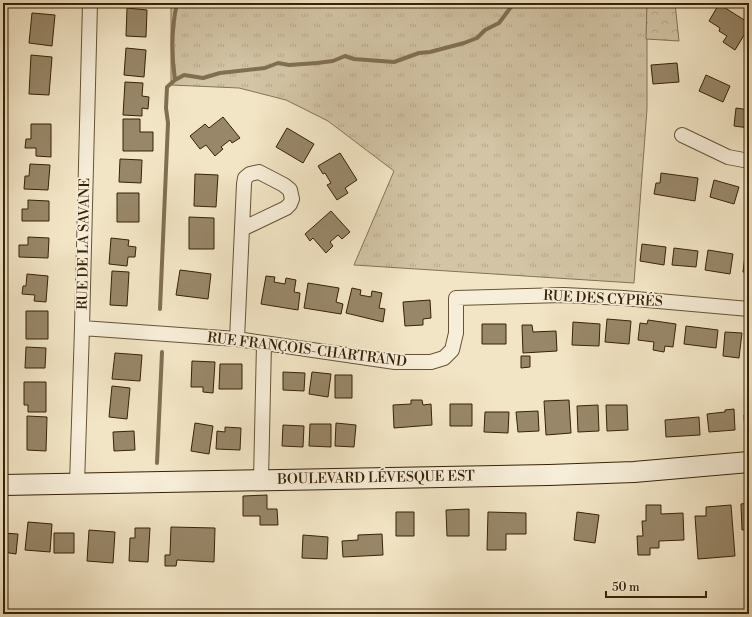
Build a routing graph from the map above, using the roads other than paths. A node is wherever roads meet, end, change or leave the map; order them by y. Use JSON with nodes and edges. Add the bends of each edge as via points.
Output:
{"nodes":[{"id":1,"x":90,"y":3,"type":"edge"},
{"id":2,"x":682,"y":135,"type":"dead end"},
{"id":3,"x":749,"y":161,"type":"edge"},
{"id":4,"x":242,"y":229,"type":"dead end"},
{"id":5,"x":456,"y":298,"type":"joint"},
{"id":6,"x":749,"y":309,"type":"edge"},
{"id":7,"x":82,"y":328,"type":"junction"},
{"id":8,"x":238,"y":338,"type":"junction"},
{"id":9,"x":264,"y":343,"type":"junction"},
{"id":10,"x":749,"y":462,"type":"edge"},
{"id":11,"x":261,"y":480,"type":"junction"},
{"id":12,"x":77,"y":484,"type":"junction"},
{"id":13,"x":3,"y":485,"type":"edge"}],
"edges":[{"from":1,"to":7,"type":"street","name":"RUE DE LA SAVANE"},
{"from":2,"to":3,"type":"street","via":[[728,157]]},
{"from":4,"to":8,"type":"street"},
{"from":5,"to":6,"type":"street","name":"RUE DES CYPRÉS","via":[[564,295]]},
{"from":5,"to":9,"type":"street","name":"RUE FRANÇOIS-CHARTRAND","via":[[456,333],[452,350],[444,358],[431,362],[395,362]]},
{"from":7,"to":8,"type":"street","name":"RUE FRANÇOIS-CHARTRAND"},
{"from":7,"to":12,"type":"street","name":"RUE DE LA SAVANE"},
{"from":8,"to":9,"type":"street","name":"RUE FRANÇOIS-CHARTRAND"},
{"from":9,"to":11,"type":"street"},
{"from":10,"to":11,"type":"street","name":"BOULEVARD LÉVESQUE EST","via":[[634,472]]},
{"from":11,"to":12,"type":"street","name":"BOULEVARD LÉVESQUE EST"},
{"from":12,"to":13,"type":"street","name":"BOULEVARD LÉVESQUE EST"}]}
